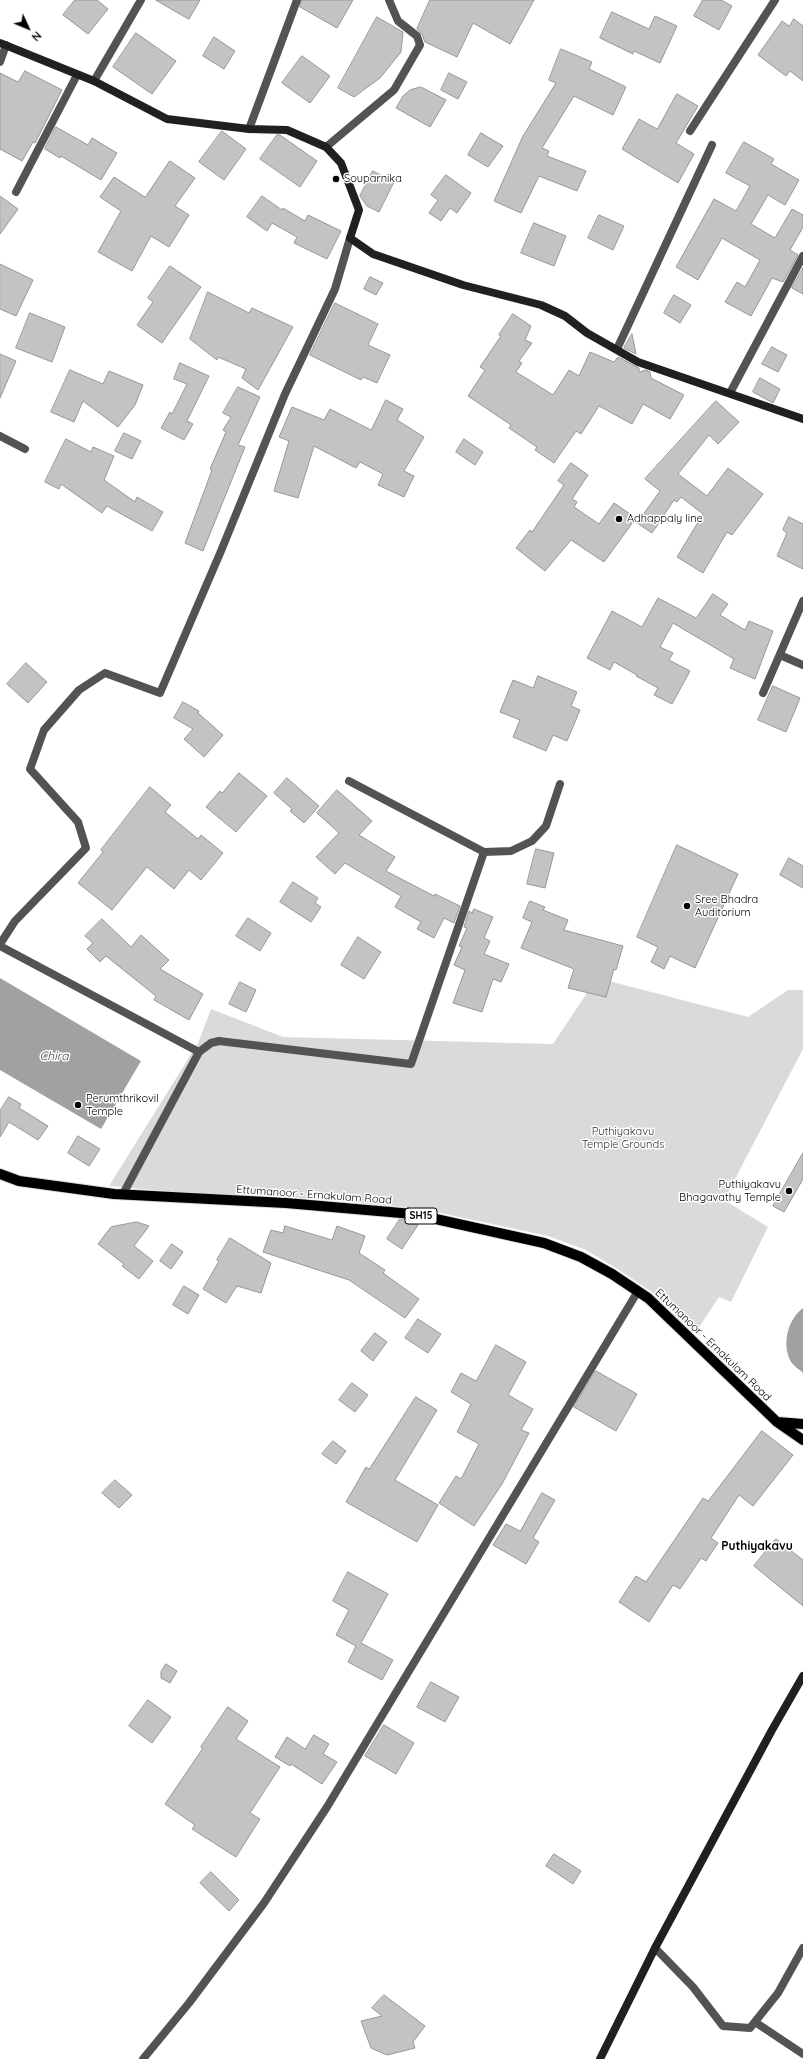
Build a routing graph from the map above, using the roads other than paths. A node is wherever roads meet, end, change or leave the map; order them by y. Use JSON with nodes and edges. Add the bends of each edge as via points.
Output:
{"nodes":[{"id":1,"x":141,"y":0,"type":"edge"},
{"id":2,"x":297,"y":0,"type":"edge"},
{"id":3,"x":390,"y":0,"type":"edge"},
{"id":4,"x":775,"y":0,"type":"edge"},
{"id":5,"x":3,"y":44,"type":"edge"},
{"id":6,"x":0,"y":62,"type":"edge"},
{"id":7,"x":78,"y":75,"type":"junction"},
{"id":8,"x":94,"y":81,"type":"junction"},
{"id":9,"x":249,"y":128,"type":"junction"},
{"id":10,"x":690,"y":131,"type":"dead end"},
{"id":11,"x":712,"y":146,"type":"dead end"},
{"id":12,"x":326,"y":147,"type":"junction"},
{"id":13,"x":16,"y":192,"type":"dead end"},
{"id":14,"x":350,"y":238,"type":"junction"},
{"id":15,"x":803,"y":256,"type":"edge"},
{"id":16,"x":616,"y":349,"type":"junction"},
{"id":17,"x":730,"y":393,"type":"junction"},
{"id":18,"x":803,"y":419,"type":"edge"},
{"id":19,"x":0,"y":436,"type":"edge"},
{"id":20,"x":25,"y":449,"type":"dead end"},
{"id":21,"x":803,"y":601,"type":"edge"},
{"id":22,"x":780,"y":655,"type":"junction"},
{"id":23,"x":803,"y":665,"type":"edge"},
{"id":24,"x":763,"y":693,"type":"dead end"},
{"id":25,"x":349,"y":781,"type":"dead end"},
{"id":26,"x":560,"y":784,"type":"dead end"},
{"id":27,"x":484,"y":852,"type":"junction"},
{"id":28,"x":0,"y":945,"type":"edge"},
{"id":29,"x":199,"y":1052,"type":"junction"},
{"id":30,"x":0,"y":1174,"type":"edge"},
{"id":31,"x":123,"y":1194,"type":"junction"},
{"id":32,"x":638,"y":1291,"type":"junction"},
{"id":33,"x":777,"y":1422,"type":"junction"},
{"id":34,"x":803,"y":1424,"type":"edge"},
{"id":35,"x":803,"y":1440,"type":"edge"},
{"id":36,"x":803,"y":1676,"type":"edge"},
{"id":37,"x":655,"y":1948,"type":"junction"},
{"id":38,"x":803,"y":1948,"type":"edge"},
{"id":39,"x":755,"y":2022,"type":"junction"},
{"id":40,"x":803,"y":2054,"type":"edge"},
{"id":41,"x":143,"y":2059,"type":"edge"},
{"id":42,"x":600,"y":2059,"type":"edge"}],
"edges":[{"from":1,"to":8,"type":"street"},
{"from":2,"to":9,"type":"street"},
{"from":3,"to":12,"type":"street","via":[[398,21],[417,36],[420,45],[394,90]]},
{"from":4,"to":10,"type":"street"},
{"from":5,"to":6,"type":"street"},
{"from":5,"to":7,"type":"main road"},
{"from":7,"to":8,"type":"main road"},
{"from":7,"to":13,"type":"street"},
{"from":8,"to":9,"type":"main road","via":[[167,119]]},
{"from":9,"to":12,"type":"main road","via":[[287,130]]},
{"from":11,"to":16,"type":"street"},
{"from":12,"to":14,"type":"main road","via":[[341,164],[359,210]]},
{"from":14,"to":16,"type":"main road","via":[[373,254],[463,285],[542,305],[565,316],[587,333]]},
{"from":14,"to":28,"type":"street","via":[[335,289],[285,394],[160,693],[105,673],[79,690],[44,730],[30,769],[78,822],[86,848],[15,921]]},
{"from":15,"to":17,"type":"street"},
{"from":16,"to":17,"type":"main road","via":[[638,362]]},
{"from":17,"to":18,"type":"main road"},
{"from":19,"to":20,"type":"street"},
{"from":21,"to":22,"type":"street"},
{"from":22,"to":23,"type":"street"},
{"from":22,"to":24,"type":"street"},
{"from":25,"to":27,"type":"street"},
{"from":26,"to":27,"type":"street","via":[[546,826],[532,841],[511,851]]},
{"from":27,"to":29,"type":"street","via":[[411,1064],[219,1041]]},
{"from":28,"to":29,"type":"street"},
{"from":29,"to":31,"type":"street"},
{"from":30,"to":31,"type":"main road","name":"Ettumanoor - Ernakulam Road","number":"SH15","via":[[19,1181]]},
{"from":31,"to":32,"type":"main road","name":"Ettumanoor - Ernakulam Road","number":"SH15","via":[[286,1203],[413,1214],[544,1243],[581,1257]]},
{"from":32,"to":33,"type":"main road","name":"Ettumanoor - Ernakulam Road","number":"SH15"},
{"from":32,"to":41,"type":"street","via":[[538,1453],[442,1618],[327,1807],[264,1903],[189,2003]]},
{"from":33,"to":34,"type":"main road"},
{"from":33,"to":35,"type":"main road","name":"Ettumanoor - Ernakulam Road","number":"SH15"},
{"from":36,"to":37,"type":"main road"},
{"from":37,"to":39,"type":"street","via":[[693,1987],[723,2026],[750,2028]]},
{"from":37,"to":42,"type":"main road"},
{"from":38,"to":39,"type":"street","via":[[778,1994]]},
{"from":39,"to":40,"type":"street"}]}
